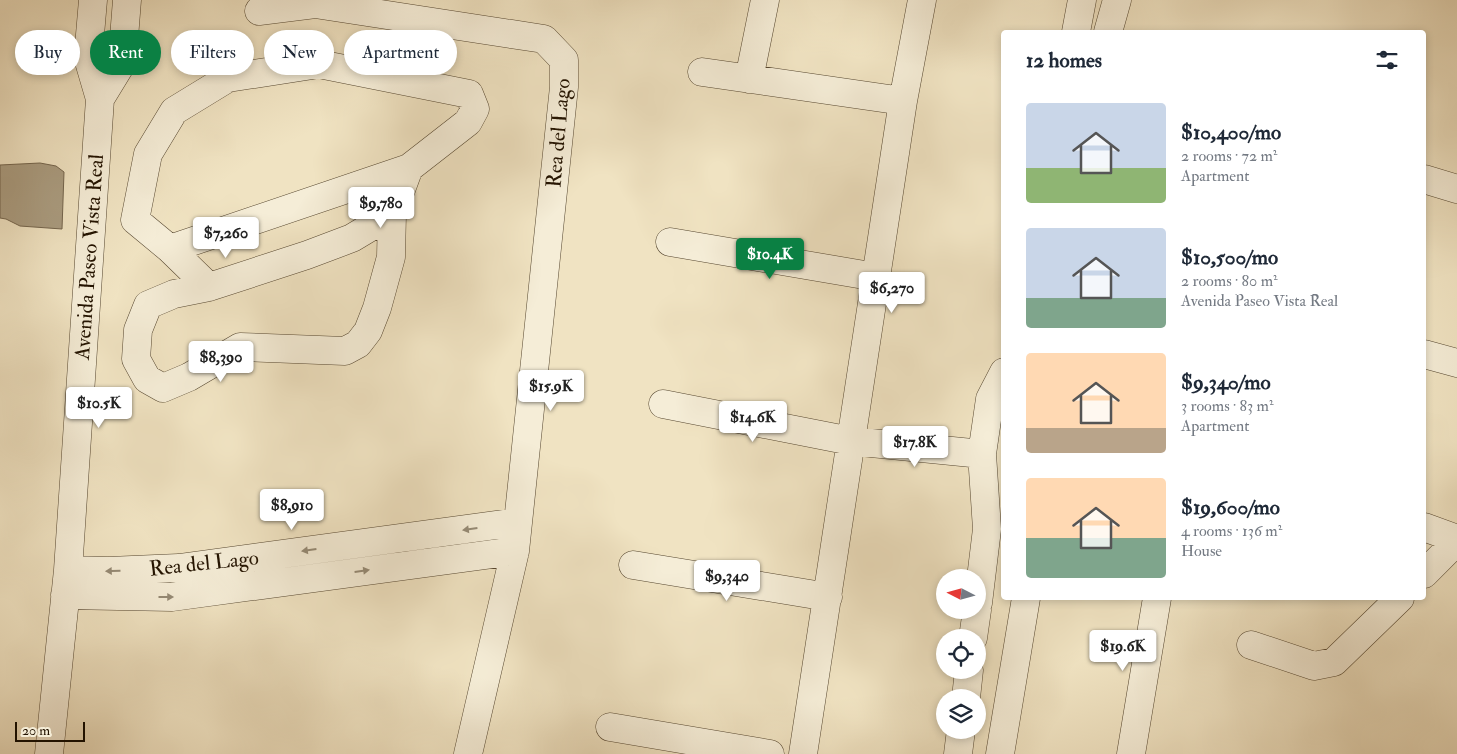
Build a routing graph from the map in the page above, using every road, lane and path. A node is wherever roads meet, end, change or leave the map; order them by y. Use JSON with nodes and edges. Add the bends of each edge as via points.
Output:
{"nodes":[{"id":1,"x":93,"y":0,"type":"edge"},
{"id":2,"x":127,"y":0,"type":"edge"},
{"id":3,"x":765,"y":0,"type":"edge"},
{"id":4,"x":922,"y":0,"type":"edge"},
{"id":5,"x":1082,"y":0,"type":"edge"},
{"id":6,"x":1117,"y":0,"type":"edge"},
{"id":7,"x":259,"y":11,"type":"dead end"},
{"id":8,"x":1076,"y":30,"type":"edge"},
{"id":9,"x":1109,"y":30,"type":"edge"},
{"id":10,"x":702,"y":72,"type":"dead end"},
{"id":11,"x":748,"y":78,"type":"junction"},
{"id":12,"x":100,"y":99,"type":"junction"},
{"id":13,"x":903,"y":101,"type":"junction"},
{"id":14,"x":409,"y":168,"type":"junction"},
{"id":15,"x":1426,"y":180,"type":"edge"},
{"id":16,"x":1457,"y":189,"type":"edge"},
{"id":17,"x":392,"y":214,"type":"junction"},
{"id":18,"x":135,"y":220,"type":"junction"},
{"id":19,"x":91,"y":229,"type":"junction"},
{"id":20,"x":352,"y":238,"type":"junction"},
{"id":21,"x":670,"y":242,"type":"dead end"},
{"id":22,"x":170,"y":249,"type":"junction"},
{"id":23,"x":390,"y":257,"type":"junction"},
{"id":24,"x":876,"y":277,"type":"junction"},
{"id":25,"x":209,"y":287,"type":"junction"},
{"id":26,"x":1426,"y":355,"type":"edge"},
{"id":27,"x":1457,"y":363,"type":"edge"},
{"id":28,"x":1001,"y":378,"type":"edge"},
{"id":29,"x":663,"y":404,"type":"dead end"},
{"id":30,"x":851,"y":441,"type":"junction"},
{"id":31,"x":982,"y":454,"type":"junction"},
{"id":32,"x":518,"y":522,"type":"junction"},
{"id":33,"x":1426,"y":528,"type":"edge"},
{"id":34,"x":1457,"y":540,"type":"edge"},
{"id":35,"x":515,"y":551,"type":"junction"},
{"id":36,"x":633,"y":565,"type":"dead end"},
{"id":37,"x":982,"y":569,"type":"edge"},
{"id":38,"x":1426,"y":572,"type":"edge"},
{"id":39,"x":66,"y":582,"type":"junction"},
{"id":40,"x":828,"y":597,"type":"junction"},
{"id":41,"x":1026,"y":600,"type":"edge"},
{"id":42,"x":1157,"y":600,"type":"edge"},
{"id":43,"x":1398,"y":600,"type":"edge"},
{"id":44,"x":1251,"y":646,"type":"dead end"},
{"id":45,"x":610,"y":727,"type":"dead end"},
{"id":46,"x":960,"y":739,"type":"edge"},
{"id":47,"x":49,"y":754,"type":"edge"},
{"id":48,"x":468,"y":754,"type":"edge"},
{"id":49,"x":770,"y":754,"type":"edge"},
{"id":50,"x":804,"y":754,"type":"edge"},
{"id":51,"x":958,"y":754,"type":"edge"},
{"id":52,"x":1000,"y":754,"type":"edge"},
{"id":53,"x":1131,"y":754,"type":"edge"}],
"edges":[{"from":1,"to":12,"type":"street","name":"Avenida Paseo Vista Real","via":[[88,58]]},
{"from":2,"to":12,"type":"street","via":[[122,64]]},
{"from":3,"to":11,"type":"street"},
{"from":4,"to":13,"type":"street"},
{"from":5,"to":8,"type":"street"},
{"from":6,"to":9,"type":"street"},
{"from":7,"to":32,"type":"street","name":"Rea del Lago","via":[[315,4],[544,39],[564,60],[564,88]]},
{"from":10,"to":11,"type":"street"},
{"from":11,"to":13,"type":"street"},
{"from":12,"to":19,"type":"street","name":"Avenida Paseo Vista Real"},
{"from":13,"to":24,"type":"street"},
{"from":14,"to":17,"type":"street"},
{"from":14,"to":18,"type":"street","via":[[468,122],[475,109],[469,94],[319,64],[228,78],[174,111],[148,154]]},
{"from":14,"to":22,"type":"street"},
{"from":15,"to":16,"type":"street"},
{"from":17,"to":20,"type":"street"},
{"from":17,"to":23,"type":"street"},
{"from":18,"to":19,"type":"street"},
{"from":18,"to":22,"type":"street"},
{"from":19,"to":39,"type":"street","name":"Avenida Paseo Vista Real"},
{"from":20,"to":23,"type":"street"},
{"from":20,"to":25,"type":"street"},
{"from":21,"to":24,"type":"street"},
{"from":22,"to":25,"type":"street"},
{"from":23,"to":25,"type":"street","via":[[377,308],[368,331],[358,344],[345,350],[240,347],[163,388],[147,379],[136,359],[138,330],[148,305],[174,294]]},
{"from":24,"to":30,"type":"street"},
{"from":26,"to":27,"type":"street"},
{"from":28,"to":31,"type":"street","via":[[990,399]]},
{"from":29,"to":30,"type":"street"},
{"from":30,"to":31,"type":"street"},
{"from":30,"to":40,"type":"street"},
{"from":31,"to":37,"type":"street","via":[[987,529]]},
{"from":32,"to":35,"type":"street","name":"Rea del Lago"},
{"from":32,"to":39,"type":"street","name":"Rea del Lago","one_way":true,"via":[[179,568],[109,571]]},
{"from":33,"to":34,"type":"street"},
{"from":34,"to":38,"type":"street"},
{"from":39,"to":35,"type":"street","name":"Rea del Lago","one_way":true,"via":[[172,597]]},
{"from":35,"to":48,"type":"street","name":"Rea del Lago"},
{"from":36,"to":40,"type":"street"},
{"from":39,"to":47,"type":"street","name":"Avenida Paseo Vista Real"},
{"from":40,"to":50,"type":"street"},
{"from":41,"to":52,"type":"street"},
{"from":42,"to":53,"type":"street"},
{"from":43,"to":44,"type":"street","via":[[1334,662],[1314,666]]},
{"from":45,"to":49,"type":"street"},
{"from":46,"to":51,"type":"street"}]}
